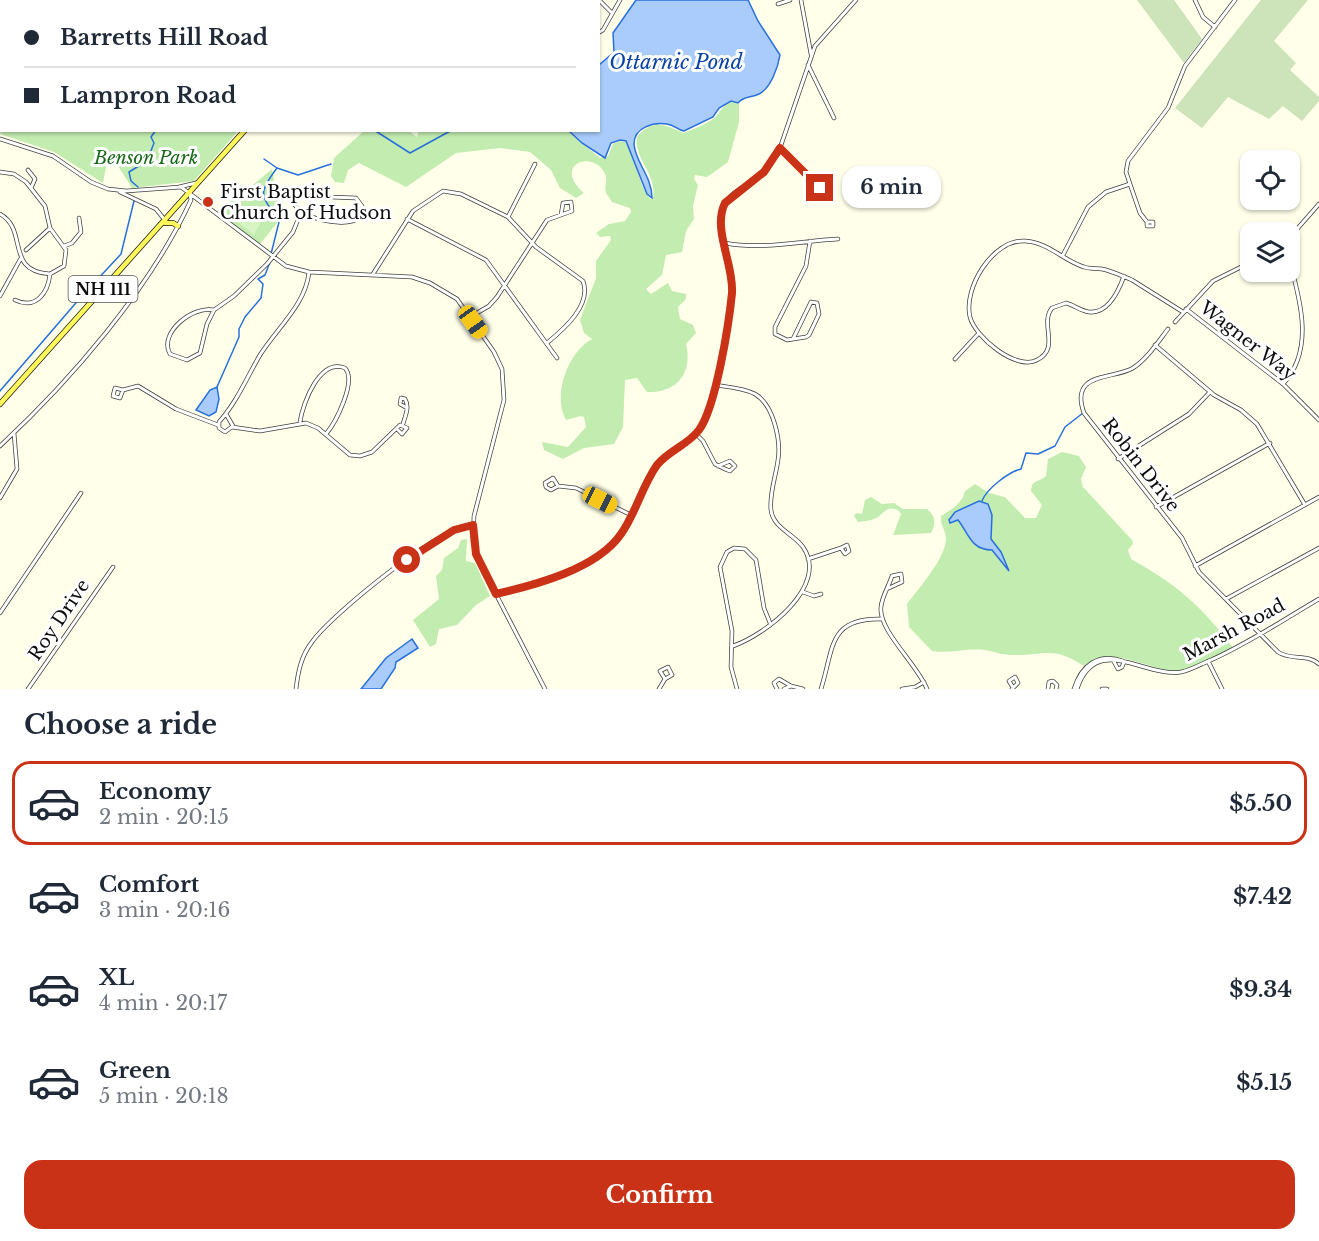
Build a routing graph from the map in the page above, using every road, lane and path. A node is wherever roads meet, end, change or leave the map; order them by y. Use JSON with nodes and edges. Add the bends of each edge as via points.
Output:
{"nodes":[{"id":1,"x":620,"y":0,"type":"edge"},
{"id":2,"x":790,"y":0,"type":"edge"},
{"id":3,"x":801,"y":0,"type":"edge"},
{"id":4,"x":856,"y":0,"type":"edge"},
{"id":5,"x":1195,"y":0,"type":"edge"},
{"id":6,"x":1235,"y":0,"type":"edge"},
{"id":7,"x":600,"y":1,"type":"edge"},
{"id":8,"x":778,"y":4,"type":"dead end"},
{"id":9,"x":612,"y":13,"type":"junction"},
{"id":10,"x":1215,"y":27,"type":"junction"},
{"id":11,"x":600,"y":32,"type":"edge"},
{"id":12,"x":811,"y":54,"type":"junction"},
{"id":13,"x":808,"y":66,"type":"junction"},
{"id":14,"x":834,"y":118,"type":"dead end"},
{"id":15,"x":243,"y":132,"type":"edge"},
{"id":16,"x":0,"y":139,"type":"edge"},
{"id":17,"x":780,"y":148,"type":"junction"},
{"id":18,"x":535,"y":164,"type":"dead end"},
{"id":19,"x":28,"y":170,"type":"dead end"},
{"id":20,"x":0,"y":172,"type":"edge"},
{"id":21,"x":811,"y":179,"type":"junction"},
{"id":22,"x":200,"y":181,"type":"junction"},
{"id":23,"x":1130,"y":184,"type":"junction"},
{"id":24,"x":177,"y":187,"type":"junction"},
{"id":25,"x":31,"y":188,"type":"junction"},
{"id":26,"x":119,"y":191,"type":"junction"},
{"id":27,"x":189,"y":194,"type":"junction"},
{"id":28,"x":1319,"y":204,"type":"edge"},
{"id":29,"x":301,"y":212,"type":"junction"},
{"id":30,"x":0,"y":214,"type":"edge"},
{"id":31,"x":561,"y":214,"type":"junction"},
{"id":32,"x":508,"y":217,"type":"junction"},
{"id":33,"x":79,"y":218,"type":"dead end"},
{"id":34,"x":407,"y":219,"type":"junction"},
{"id":35,"x":1147,"y":222,"type":"dead end"},
{"id":36,"x":164,"y":223,"type":"junction"},
{"id":37,"x":178,"y":226,"type":"junction"},
{"id":38,"x":1300,"y":226,"type":"edge"},
{"id":39,"x":50,"y":228,"type":"junction"},
{"id":40,"x":838,"y":239,"type":"dead end"},
{"id":41,"x":810,"y":241,"type":"junction"},
{"id":42,"x":532,"y":242,"type":"junction"},
{"id":43,"x":725,"y":243,"type":"junction"},
{"id":44,"x":64,"y":246,"type":"junction"},
{"id":45,"x":26,"y":250,"type":"dead end"},
{"id":46,"x":1063,"y":255,"type":"junction"},
{"id":47,"x":21,"y":258,"type":"junction"},
{"id":48,"x":271,"y":258,"type":"junction"},
{"id":49,"x":1240,"y":267,"type":"edge"},
{"id":50,"x":309,"y":272,"type":"junction"},
{"id":51,"x":50,"y":274,"type":"junction"},
{"id":52,"x":373,"y":274,"type":"junction"},
{"id":53,"x":1124,"y":276,"type":"junction"},
{"id":54,"x":1294,"y":282,"type":"edge"},
{"id":55,"x":505,"y":285,"type":"junction"},
{"id":56,"x":0,"y":296,"type":"edge"},
{"id":57,"x":15,"y":300,"type":"dead end"},
{"id":58,"x":214,"y":310,"type":"junction"},
{"id":59,"x":1185,"y":310,"type":"junction"},
{"id":60,"x":470,"y":317,"type":"junction"},
{"id":61,"x":1174,"y":322,"type":"dead end"},
{"id":62,"x":1168,"y":329,"type":"dead end"},
{"id":63,"x":979,"y":333,"type":"junction"},
{"id":64,"x":793,"y":339,"type":"junction"},
{"id":65,"x":547,"y":343,"type":"junction"},
{"id":66,"x":1155,"y":345,"type":"junction"},
{"id":67,"x":557,"y":358,"type":"dead end"},
{"id":68,"x":955,"y":359,"type":"dead end"},
{"id":69,"x":1283,"y":384,"type":"junction"},
{"id":70,"x":715,"y":385,"type":"junction"},
{"id":71,"x":123,"y":390,"type":"dead end"},
{"id":72,"x":1210,"y":392,"type":"junction"},
{"id":73,"x":0,"y":404,"type":"edge"},
{"id":74,"x":407,"y":408,"type":"dead end"},
{"id":75,"x":226,"y":414,"type":"junction"},
{"id":76,"x":1319,"y":420,"type":"edge"},
{"id":77,"x":300,"y":422,"type":"junction"},
{"id":78,"x":403,"y":424,"type":"junction"},
{"id":79,"x":219,"y":425,"type":"junction"},
{"id":80,"x":232,"y":427,"type":"junction"},
{"id":81,"x":397,"y":429,"type":"junction"},
{"id":82,"x":14,"y":433,"type":"junction"},
{"id":83,"x":326,"y":434,"type":"junction"},
{"id":84,"x":695,"y":434,"type":"junction"},
{"id":85,"x":1270,"y":443,"type":"junction"},
{"id":86,"x":0,"y":446,"type":"edge"},
{"id":87,"x":1118,"y":459,"type":"junction"},
{"id":88,"x":718,"y":466,"type":"junction"},
{"id":89,"x":558,"y":486,"type":"junction"},
{"id":90,"x":81,"y":493,"type":"dead end"},
{"id":91,"x":1319,"y":497,"type":"edge"},
{"id":92,"x":0,"y":498,"type":"edge"},
{"id":93,"x":1305,"y":505,"type":"junction"},
{"id":94,"x":1156,"y":507,"type":"junction"},
{"id":95,"x":632,"y":515,"type":"junction"},
{"id":96,"x":473,"y":525,"type":"junction"},
{"id":97,"x":841,"y":548,"type":"dead end"},
{"id":98,"x":1319,"y":548,"type":"edge"},
{"id":99,"x":808,"y":559,"type":"junction"},
{"id":100,"x":1195,"y":566,"type":"junction"},
{"id":101,"x":113,"y":567,"type":"dead end"},
{"id":102,"x":889,"y":588,"type":"junction"},
{"id":103,"x":802,"y":592,"type":"junction"},
{"id":104,"x":496,"y":594,"type":"junction"},
{"id":105,"x":821,"y":594,"type":"dead end"},
{"id":106,"x":1226,"y":599,"type":"junction"},
{"id":107,"x":1319,"y":599,"type":"edge"},
{"id":108,"x":0,"y":613,"type":"edge"},
{"id":109,"x":881,"y":619,"type":"junction"},
{"id":110,"x":770,"y":623,"type":"junction"},
{"id":111,"x":1260,"y":634,"type":"junction"},
{"id":112,"x":733,"y":646,"type":"junction"},
{"id":113,"x":1113,"y":660,"type":"junction"},
{"id":114,"x":1208,"y":661,"type":"junction"},
{"id":115,"x":1124,"y":662,"type":"junction"},
{"id":116,"x":1319,"y":664,"type":"edge"},
{"id":117,"x":665,"y":679,"type":"junction"},
{"id":118,"x":924,"y":682,"type":"junction"},
{"id":119,"x":791,"y":686,"type":"junction"},
{"id":120,"x":915,"y":688,"type":"edge"},
{"id":121,"x":28,"y":689,"type":"edge"},
{"id":122,"x":296,"y":689,"type":"edge"},
{"id":123,"x":545,"y":689,"type":"edge"},
{"id":124,"x":659,"y":689,"type":"edge"},
{"id":125,"x":737,"y":689,"type":"edge"},
{"id":126,"x":777,"y":689,"type":"edge"},
{"id":127,"x":783,"y":689,"type":"edge"},
{"id":128,"x":803,"y":689,"type":"edge"},
{"id":129,"x":821,"y":689,"type":"edge"},
{"id":130,"x":902,"y":689,"type":"edge"},
{"id":131,"x":927,"y":689,"type":"edge"},
{"id":132,"x":1048,"y":689,"type":"edge"},
{"id":133,"x":1056,"y":689,"type":"edge"},
{"id":134,"x":1076,"y":689,"type":"edge"},
{"id":135,"x":1102,"y":689,"type":"edge"},
{"id":136,"x":1107,"y":689,"type":"edge"},
{"id":137,"x":1222,"y":689,"type":"edge"}],
"edges":[{"from":1,"to":9,"type":"street"},
{"from":2,"to":8,"type":"street"},
{"from":3,"to":12,"type":"street"},
{"from":4,"to":12,"type":"street","via":[[820,37]]},
{"from":5,"to":10,"type":"street","via":[[1203,17]]},
{"from":6,"to":10,"type":"street"},
{"from":7,"to":9,"type":"street"},
{"from":9,"to":11,"type":"street"},
{"from":10,"to":23,"type":"street","via":[[1182,71],[1164,114],[1130,158],[1126,170]]},
{"from":12,"to":13,"type":"street"},
{"from":13,"to":14,"type":"street"},
{"from":13,"to":17,"type":"street"},
{"from":15,"to":22,"type":"main road","number":"NH 111"},
{"from":16,"to":26,"type":"street","via":[[47,153],[91,182]]},
{"from":17,"to":21,"type":"street"},
{"from":17,"to":43,"type":"street","via":[[764,172],[725,203],[721,218]]},
{"from":18,"to":32,"type":"street"},
{"from":19,"to":25,"type":"street","via":[[35,179]]},
{"from":20,"to":25,"type":"street","via":[[18,175]]},
{"from":21,"to":21,"type":"street","via":[[816,188],[825,183],[820,174]]},
{"from":22,"to":24,"type":"street"},
{"from":22,"to":27,"type":"main road","number":"NH 111"},
{"from":23,"to":35,"type":"street"},
{"from":23,"to":46,"type":"street","via":[[1106,192],[1088,207]]},
{"from":24,"to":26,"type":"street"},
{"from":24,"to":27,"type":"street"},
{"from":25,"to":39,"type":"street","via":[[45,206]]},
{"from":26,"to":36,"type":"street","via":[[156,208]]},
{"from":27,"to":36,"type":"main road","number":"NH 111"},
{"from":27,"to":37,"type":"street","via":[[191,200]]},
{"from":27,"to":48,"type":"street"},
{"from":28,"to":38,"type":"street"},
{"from":29,"to":29,"type":"street","via":[[318,220],[353,221],[361,217],[363,209],[356,198],[333,197],[303,188],[292,197],[293,206]]},
{"from":29,"to":48,"type":"street","via":[[292,234]]},
{"from":30,"to":47,"type":"street","via":[[13,226]]},
{"from":31,"to":31,"type":"street","via":[[563,203],[572,203],[572,211]]},
{"from":31,"to":42,"type":"street","via":[[547,220]]},
{"from":32,"to":34,"type":"street","via":[[446,190],[419,204]]},
{"from":32,"to":42,"type":"street"},
{"from":33,"to":44,"type":"street","via":[[81,232]]},
{"from":34,"to":52,"type":"street"},
{"from":34,"to":55,"type":"street","via":[[481,256]]},
{"from":36,"to":37,"type":"main road"},
{"from":36,"to":73,"type":"main road","number":"NH 111"},
{"from":37,"to":82,"type":"street","via":[[95,346]]},
{"from":39,"to":44,"type":"street"},
{"from":39,"to":45,"type":"street"},
{"from":40,"to":41,"type":"street"},
{"from":41,"to":43,"type":"street","via":[[754,248]]},
{"from":41,"to":64,"type":"street","via":[[806,266],[775,327],[779,339]]},
{"from":42,"to":55,"type":"street"},
{"from":42,"to":65,"type":"street","via":[[582,279],[586,290],[584,300],[565,327]]},
{"from":43,"to":70,"type":"street","via":[[732,289]]},
{"from":44,"to":51,"type":"street","via":[[65,264]]},
{"from":46,"to":53,"type":"street","name":"Wagner Way","via":[[1084,267]]},
{"from":46,"to":63,"type":"street","name":"Wagner Way","via":[[1026,241],[997,250],[985,264],[970,298],[970,319]]},
{"from":47,"to":51,"type":"street","via":[[32,270]]},
{"from":47,"to":56,"type":"street"},
{"from":48,"to":50,"type":"street"},
{"from":48,"to":58,"type":"street","via":[[239,292]]},
{"from":49,"to":59,"type":"street","via":[[1212,281]]},
{"from":50,"to":52,"type":"street"},
{"from":50,"to":75,"type":"street","via":[[301,297],[268,342]]},
{"from":51,"to":57,"type":"street","via":[[41,298],[27,304]]},
{"from":52,"to":60,"type":"street","via":[[406,276],[430,283],[457,299]]},
{"from":53,"to":59,"type":"street","name":"Wagner Way"},
{"from":53,"to":63,"type":"street","via":[[1115,296],[1098,310],[1086,311],[1066,303],[1052,308],[1047,318],[1050,345],[1038,360],[1026,363],[1009,358]]},
{"from":54,"to":69,"type":"street","via":[[1302,349],[1298,365]]},
{"from":55,"to":60,"type":"street","via":[[493,302]]},
{"from":55,"to":65,"type":"street"},
{"from":58,"to":58,"type":"street","via":[[201,353],[187,360],[170,354],[168,340],[184,317],[201,309]]},
{"from":59,"to":61,"type":"street"},
{"from":59,"to":69,"type":"street","name":"Wagner Way"},
{"from":60,"to":96,"type":"street","via":[[497,358],[505,387]]},
{"from":62,"to":66,"type":"street","name":"Robin Drive"},
{"from":63,"to":68,"type":"street"},
{"from":64,"to":64,"type":"street","via":[[811,333],[819,314],[817,303],[809,304]]},
{"from":65,"to":67,"type":"street"},
{"from":66,"to":72,"type":"street"},
{"from":66,"to":87,"type":"street","name":"Robin Drive","via":[[1133,368],[1098,376],[1083,392],[1086,415]]},
{"from":69,"to":76,"type":"street","name":"Wagner Way"},
{"from":70,"to":84,"type":"street","via":[[704,421]]},
{"from":70,"to":99,"type":"street","via":[[753,393],[766,405],[778,445],[772,515],[802,546]]},
{"from":71,"to":79,"type":"street","via":[[139,386],[176,409]]},
{"from":72,"to":85,"type":"street","via":[[1246,414]]},
{"from":72,"to":87,"type":"street","via":[[1189,414]]},
{"from":74,"to":78,"type":"street"},
{"from":75,"to":79,"type":"street"},
{"from":75,"to":80,"type":"street"},
{"from":77,"to":80,"type":"street","via":[[260,431]]},
{"from":77,"to":83,"type":"street"},
{"from":77,"to":83,"type":"street","via":[[304,405],[324,371],[331,366],[342,367],[349,372],[349,382]]},
{"from":78,"to":81,"type":"street"},
{"from":78,"to":81,"type":"street","via":[[405,432]]},
{"from":79,"to":80,"type":"street","via":[[224,432]]},
{"from":81,"to":83,"type":"street","via":[[370,454],[360,456],[348,453]]},
{"from":82,"to":86,"type":"street"},
{"from":82,"to":92,"type":"street","via":[[17,469]]},
{"from":84,"to":88,"type":"street"},
{"from":84,"to":95,"type":"street","via":[[658,465]]},
{"from":85,"to":93,"type":"street"},
{"from":85,"to":94,"type":"street"},
{"from":87,"to":94,"type":"street","name":"Robin Drive"},
{"from":88,"to":88,"type":"street","via":[[730,461],[735,466],[730,471]]},
{"from":89,"to":89,"type":"street","via":[[553,478],[545,483],[549,490]]},
{"from":89,"to":95,"type":"street","via":[[576,488]]},
{"from":90,"to":108,"type":"street"},
{"from":91,"to":93,"type":"street"},
{"from":93,"to":100,"type":"street"},
{"from":94,"to":100,"type":"street","name":"Robin Drive","via":[[1182,538]]},
{"from":95,"to":104,"type":"street","via":[[617,540],[593,559],[543,582]]},
{"from":96,"to":104,"type":"street","via":[[476,554]]},
{"from":96,"to":122,"type":"street","via":[[460,527],[430,544],[330,622],[306,650]]},
{"from":97,"to":99,"type":"street"},
{"from":98,"to":106,"type":"street"},
{"from":99,"to":103,"type":"street","via":[[808,579]]},
{"from":100,"to":106,"type":"street","name":"Robin Drive"},
{"from":101,"to":121,"type":"street","name":"Roy Drive"},
{"from":102,"to":102,"type":"street","via":[[894,574],[902,575],[902,582]]},
{"from":102,"to":109,"type":"street","via":[[882,602]]},
{"from":103,"to":105,"type":"street"},
{"from":103,"to":110,"type":"street","via":[[789,609]]},
{"from":104,"to":123,"type":"street"},
{"from":106,"to":111,"type":"street","name":"Robin Drive"},
{"from":107,"to":111,"type":"street","name":"Marsh Road"},
{"from":109,"to":118,"type":"street"},
{"from":109,"to":129,"type":"street","via":[[852,622],[838,633]]},
{"from":110,"to":112,"type":"street","via":[[747,641]]},
{"from":110,"to":112,"type":"street","via":[[755,558],[745,549],[729,551],[720,567]]},
{"from":111,"to":114,"type":"street","name":"Marsh Road"},
{"from":111,"to":116,"type":"street","name":"Robin Drive","via":[[1284,656],[1310,658]]},
{"from":112,"to":125,"type":"street","via":[[731,667]]},
{"from":113,"to":115,"type":"street","name":"Marsh Road"},
{"from":113,"to":115,"type":"street","via":[[1118,669]]},
{"from":113,"to":134,"type":"street","name":"Marsh Road","via":[[1086,670]]},
{"from":114,"to":115,"type":"street","name":"Marsh Road","via":[[1177,672]]},
{"from":114,"to":137,"type":"street"},
{"from":117,"to":117,"type":"street","via":[[660,671],[668,667],[672,674]]},
{"from":117,"to":124,"type":"street"},
{"from":118,"to":120,"type":"street"},
{"from":118,"to":131,"type":"street"},
{"from":119,"to":126,"type":"street","via":[[779,679],[774,683]]},
{"from":119,"to":127,"type":"street"},
{"from":119,"to":128,"type":"street"},
{"from":120,"to":130,"type":"street"},
{"from":132,"to":133,"type":"street","via":[[1053,681]]},
{"from":135,"to":136,"type":"street"}]}
